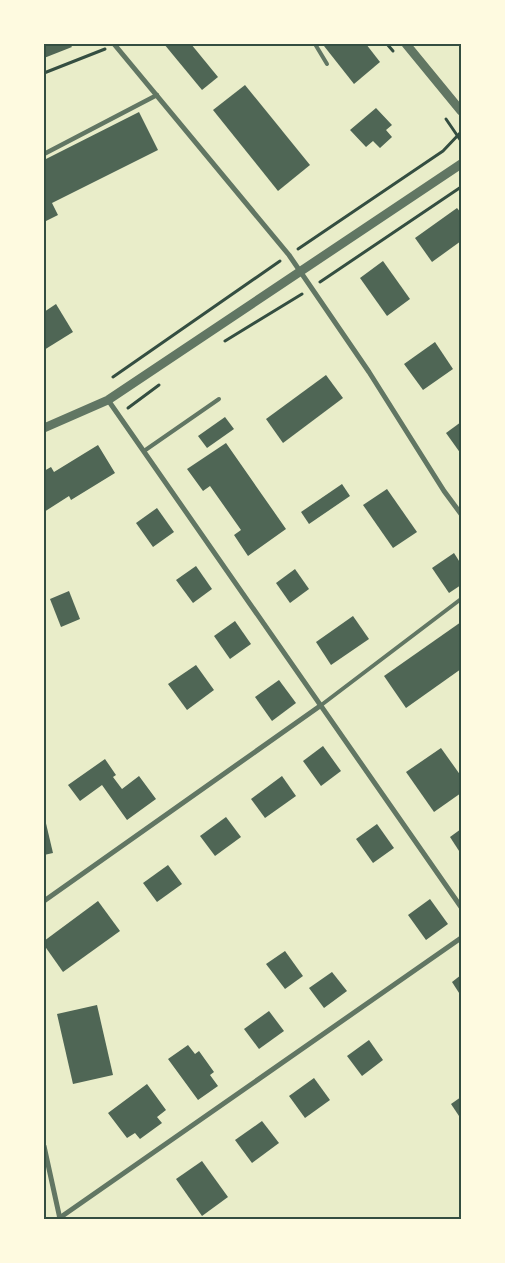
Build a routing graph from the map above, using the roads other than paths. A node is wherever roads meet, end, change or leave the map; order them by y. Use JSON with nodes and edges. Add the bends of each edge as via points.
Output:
{"nodes":[{"id":1,"x":114,"y":44,"type":"edge"},
{"id":2,"x":315,"y":44,"type":"edge"},
{"id":3,"x":406,"y":44,"type":"edge"},
{"id":4,"x":327,"y":64,"type":"dead end"},
{"id":5,"x":157,"y":95,"type":"junction"},
{"id":6,"x":461,"y":111,"type":"edge"},
{"id":7,"x":44,"y":154,"type":"edge"},
{"id":8,"x":461,"y":164,"type":"edge"},
{"id":9,"x":300,"y":271,"type":"junction"},
{"id":10,"x":219,"y":399,"type":"dead end"},
{"id":11,"x":108,"y":400,"type":"junction"},
{"id":12,"x":44,"y":428,"type":"edge"},
{"id":13,"x":144,"y":451,"type":"junction"},
{"id":14,"x":461,"y":514,"type":"edge"},
{"id":15,"x":461,"y":599,"type":"edge"},
{"id":16,"x":320,"y":706,"type":"junction"},
{"id":17,"x":44,"y":901,"type":"edge"},
{"id":18,"x":461,"y":907,"type":"edge"},
{"id":19,"x":461,"y":938,"type":"edge"},
{"id":20,"x":44,"y":1146,"type":"edge"},
{"id":21,"x":59,"y":1219,"type":"edge"}],
"edges":[{"from":1,"to":5,"type":"street"},
{"from":2,"to":4,"type":"lane"},
{"from":3,"to":6,"type":"street"},
{"from":5,"to":7,"type":"street"},
{"from":5,"to":9,"type":"street"},
{"from":8,"to":9,"type":"street"},
{"from":9,"to":11,"type":"street"},
{"from":9,"to":14,"type":"street"},
{"from":10,"to":13,"type":"lane"},
{"from":11,"to":12,"type":"street"},
{"from":11,"to":13,"type":"street"},
{"from":13,"to":16,"type":"street"},
{"from":15,"to":16,"type":"lane"},
{"from":16,"to":17,"type":"street"},
{"from":16,"to":18,"type":"street"},
{"from":19,"to":21,"type":"street"},
{"from":20,"to":21,"type":"street"}]}
